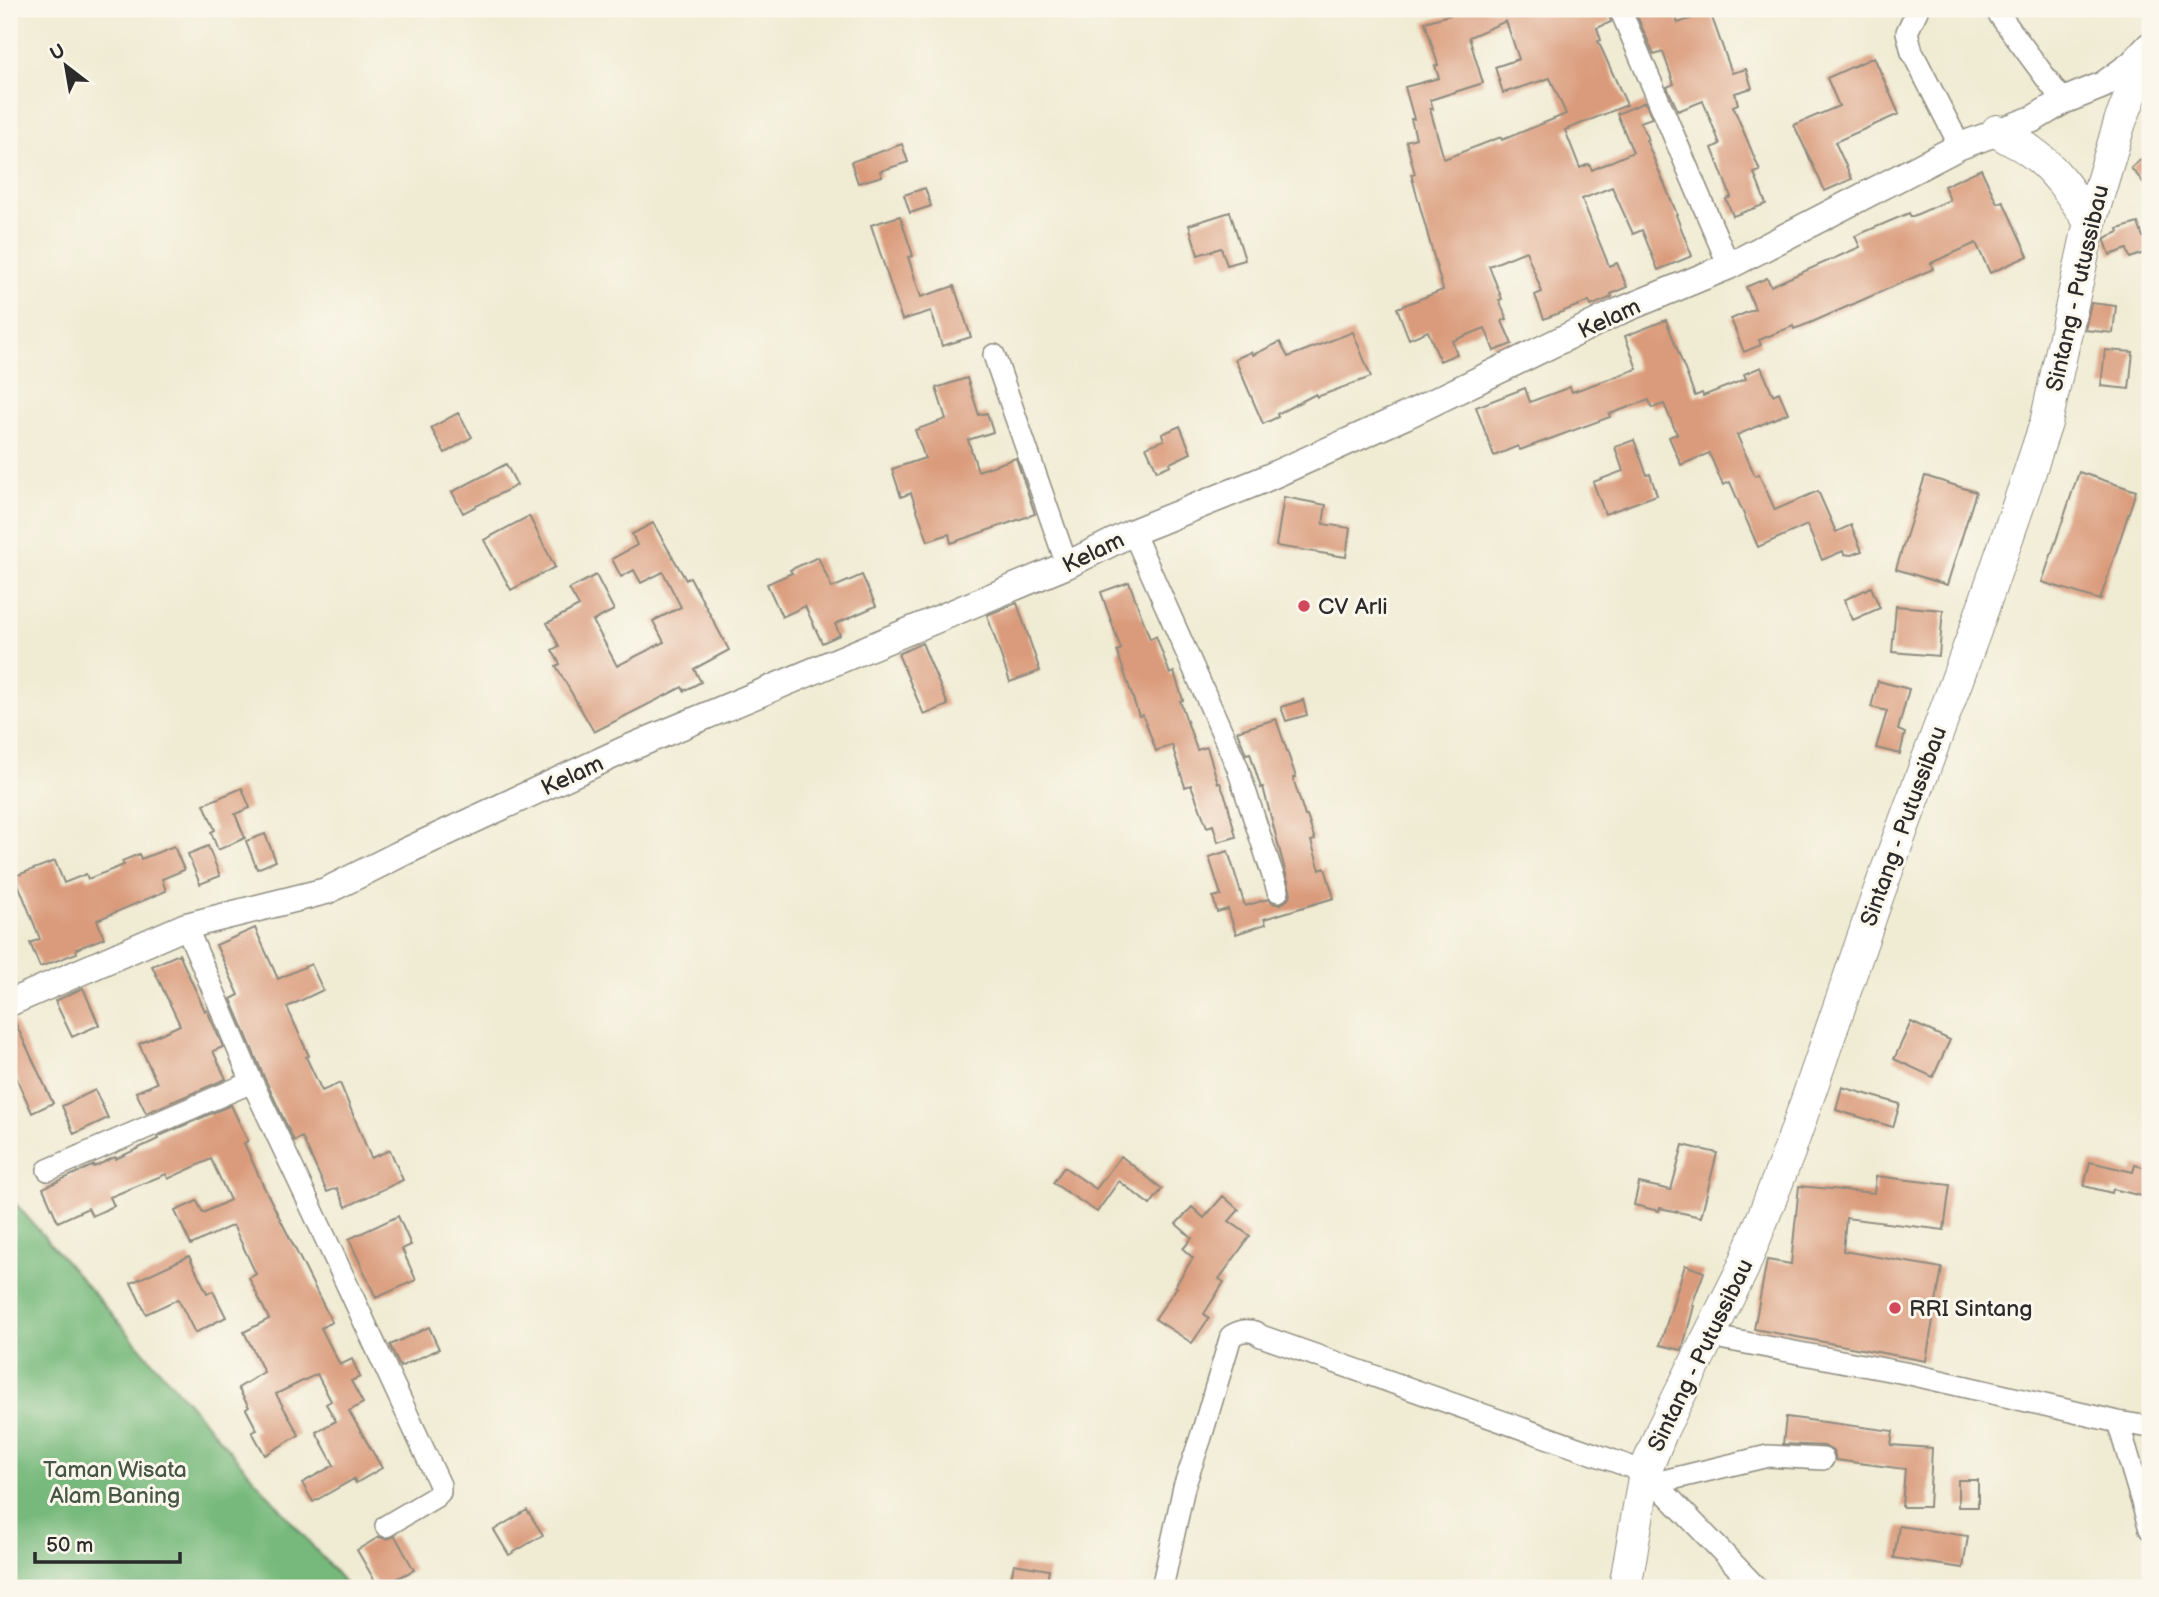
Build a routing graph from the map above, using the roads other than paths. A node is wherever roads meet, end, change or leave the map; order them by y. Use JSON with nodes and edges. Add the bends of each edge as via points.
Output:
{"nodes":[{"id":1,"x":1620,"y":9,"type":"edge"},
{"id":2,"x":1996,"y":9,"type":"edge"},
{"id":3,"x":1917,"y":11,"type":"dead end"},
{"id":4,"x":2150,"y":45,"type":"edge"},
{"id":5,"x":2150,"y":52,"type":"edge"},
{"id":6,"x":2063,"y":101,"type":"junction"},
{"id":7,"x":1997,"y":131,"type":"junction"},
{"id":8,"x":1960,"y":146,"type":"junction"},
{"id":9,"x":2090,"y":222,"type":"junction"},
{"id":10,"x":1729,"y":266,"type":"junction"},
{"id":11,"x":994,"y":355,"type":"dead end"},
{"id":12,"x":1133,"y":532,"type":"junction"},
{"id":13,"x":1068,"y":565,"type":"junction"},
{"id":14,"x":1278,"y":891,"type":"dead end"},
{"id":15,"x":186,"y":926,"type":"junction"},
{"id":16,"x":9,"y":1003,"type":"edge"},
{"id":17,"x":252,"y":1082,"type":"junction"},
{"id":18,"x":48,"y":1170,"type":"dead end"},
{"id":19,"x":1709,"y":1336,"type":"junction"},
{"id":20,"x":2118,"y":1422,"type":"junction"},
{"id":21,"x":2150,"y":1427,"type":"edge"},
{"id":22,"x":1823,"y":1460,"type":"dead end"},
{"id":23,"x":1650,"y":1478,"type":"junction"},
{"id":24,"x":386,"y":1526,"type":"dead end"},
{"id":25,"x":2150,"y":1530,"type":"edge"},
{"id":26,"x":1162,"y":1588,"type":"edge"},
{"id":27,"x":1625,"y":1588,"type":"edge"},
{"id":28,"x":1757,"y":1588,"type":"edge"}],
"edges":[{"from":1,"to":10,"type":"street"},
{"from":2,"to":6,"type":"street"},
{"from":3,"to":8,"type":"street","via":[[1907,32],[1912,52]]},
{"from":4,"to":6,"type":"main road","name":"Kelam","via":[[2103,85]]},
{"from":5,"to":9,"type":"highway","name":"Sintang - Putussibau","via":[[2120,122]]},
{"from":6,"to":7,"type":"main road","name":"Kelam"},
{"from":7,"to":8,"type":"main road","name":"Kelam"},
{"from":7,"to":9,"type":"highway","via":[[2043,162]]},
{"from":8,"to":10,"type":"main road","name":"Kelam"},
{"from":9,"to":19,"type":"highway","name":"Sintang - Putussibau","via":[[2046,423],[2027,480],[1788,1152],[1743,1268]]},
{"from":10,"to":12,"type":"main road","name":"Kelam","via":[[1620,311],[1260,481]]},
{"from":11,"to":13,"type":"street"},
{"from":12,"to":13,"type":"main road","name":"Kelam"},
{"from":12,"to":14,"type":"street","via":[[1237,766]]},
{"from":13,"to":15,"type":"main road","name":"Kelam","via":[[622,751],[326,891]]},
{"from":15,"to":16,"type":"main road","name":"Kelam"},
{"from":15,"to":17,"type":"street"},
{"from":17,"to":18,"type":"street"},
{"from":17,"to":24,"type":"street","via":[[440,1485],[435,1497]]},
{"from":19,"to":20,"type":"street","via":[[1910,1374]]},
{"from":19,"to":23,"type":"highway","name":"Sintang - Putussibau","via":[[1662,1430]]},
{"from":20,"to":21,"type":"street"},
{"from":20,"to":25,"type":"street"},
{"from":22,"to":23,"type":"street","via":[[1768,1456]]},
{"from":23,"to":26,"type":"street","via":[[1257,1332],[1241,1331],[1231,1336],[1184,1487]]},
{"from":23,"to":27,"type":"highway","name":"Sintang - Putussibau"},
{"from":23,"to":28,"type":"street"}]}
